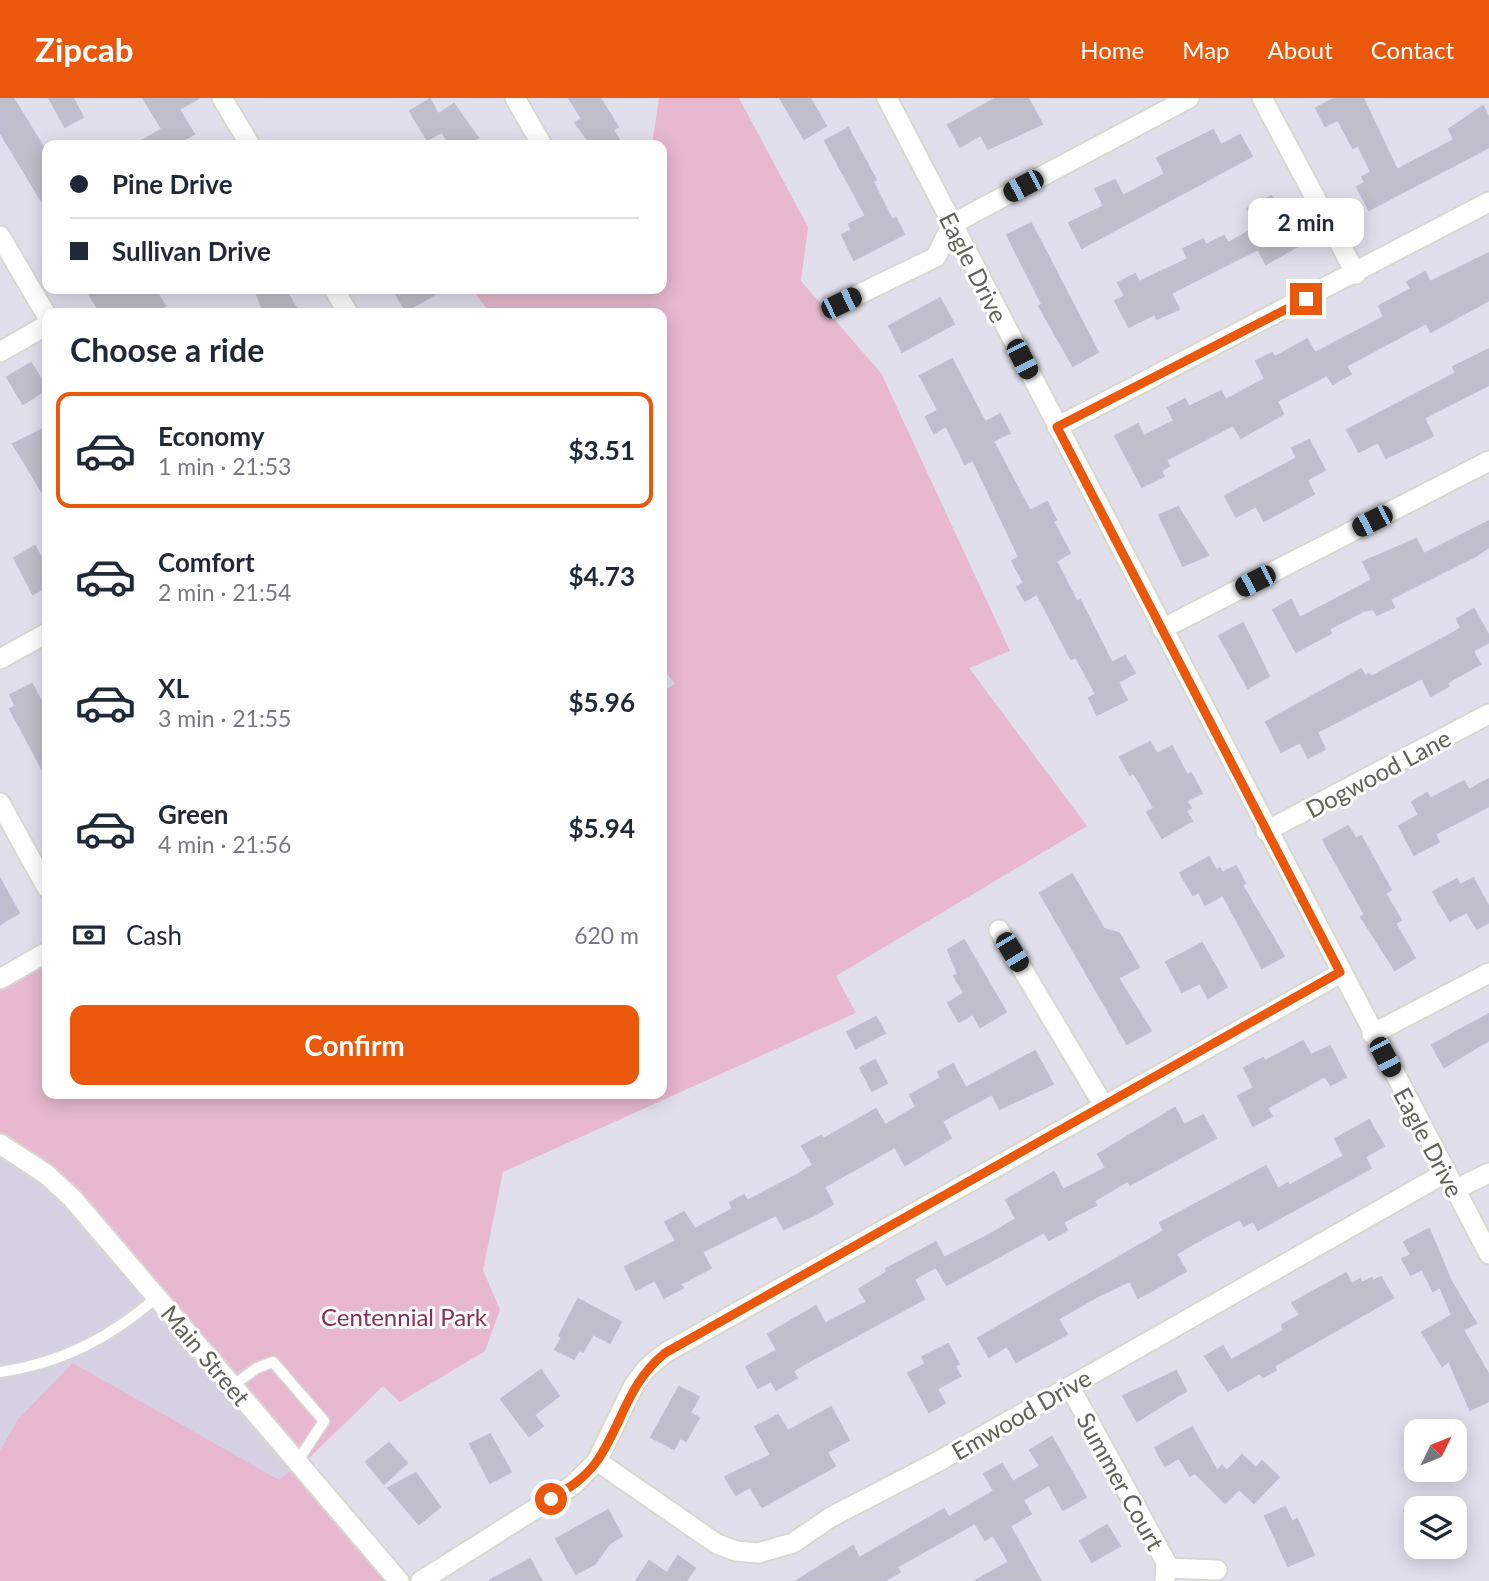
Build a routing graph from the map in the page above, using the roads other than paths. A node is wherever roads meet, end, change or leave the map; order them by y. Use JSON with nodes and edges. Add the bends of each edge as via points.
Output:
{"nodes":[{"id":1,"x":222,"y":98,"type":"edge"},
{"id":2,"x":515,"y":98,"type":"edge"},
{"id":3,"x":887,"y":98,"type":"edge"},
{"id":4,"x":1189,"y":98,"type":"edge"},
{"id":5,"x":1262,"y":98,"type":"edge"},
{"id":6,"x":247,"y":140,"type":"edge"},
{"id":7,"x":539,"y":140,"type":"edge"},
{"id":8,"x":1489,"y":202,"type":"edge"},
{"id":9,"x":952,"y":224,"type":"junction"},
{"id":10,"x":0,"y":236,"type":"edge"},
{"id":11,"x":1356,"y":274,"type":"junction"},
{"id":12,"x":841,"y":303,"type":"dead end"},
{"id":13,"x":42,"y":308,"type":"edge"},
{"id":14,"x":42,"y":328,"type":"edge"},
{"id":15,"x":0,"y":352,"type":"edge"},
{"id":16,"x":1057,"y":427,"type":"junction"},
{"id":17,"x":1489,"y":461,"type":"edge"},
{"id":18,"x":1162,"y":629,"type":"junction"},
{"id":19,"x":42,"y":636,"type":"edge"},
{"id":20,"x":0,"y":659,"type":"edge"},
{"id":21,"x":1489,"y":714,"type":"edge"},
{"id":22,"x":0,"y":803,"type":"edge"},
{"id":23,"x":1266,"y":831,"type":"junction"},
{"id":24,"x":42,"y":879,"type":"edge"},
{"id":25,"x":999,"y":930,"type":"dead end"},
{"id":26,"x":42,"y":955,"type":"edge"},
{"id":27,"x":1340,"y":972,"type":"junction"},
{"id":28,"x":1489,"y":973,"type":"edge"},
{"id":29,"x":0,"y":979,"type":"edge"},
{"id":30,"x":1373,"y":1034,"type":"junction"},
{"id":31,"x":1104,"y":1106,"type":"junction"},
{"id":32,"x":0,"y":1144,"type":"edge"},
{"id":33,"x":1489,"y":1173,"type":"edge"},
{"id":34,"x":1450,"y":1181,"type":"junction"},
{"id":35,"x":1489,"y":1254,"type":"edge"},
{"id":36,"x":157,"y":1297,"type":"junction"},
{"id":37,"x":0,"y":1373,"type":"edge"},
{"id":38,"x":232,"y":1386,"type":"junction"},
{"id":39,"x":1070,"y":1387,"type":"junction"},
{"id":40,"x":297,"y":1461,"type":"junction"},
{"id":41,"x":597,"y":1461,"type":"junction"},
{"id":42,"x":1217,"y":1570,"type":"dead end"},
{"id":43,"x":1166,"y":1574,"type":"edge"},
{"id":44,"x":399,"y":1581,"type":"edge"},
{"id":45,"x":421,"y":1581,"type":"edge"}],
"edges":[{"from":1,"to":6,"type":"street"},
{"from":2,"to":7,"type":"street"},
{"from":3,"to":9,"type":"street","name":"Eagle Drive"},
{"from":4,"to":9,"type":"street"},
{"from":5,"to":11,"type":"street"},
{"from":8,"to":11,"type":"street"},
{"from":9,"to":12,"type":"street","via":[[936,257]]},
{"from":9,"to":16,"type":"street","name":"Eagle Drive"},
{"from":10,"to":13,"type":"street"},
{"from":11,"to":16,"type":"street"},
{"from":14,"to":15,"type":"street"},
{"from":16,"to":18,"type":"street","name":"Eagle Drive"},
{"from":17,"to":18,"type":"street"},
{"from":18,"to":23,"type":"street","name":"Eagle Drive"},
{"from":19,"to":20,"type":"street"},
{"from":21,"to":23,"type":"street","name":"Dogwood Lane"},
{"from":22,"to":24,"type":"street"},
{"from":23,"to":27,"type":"street","name":"Eagle Drive"},
{"from":25,"to":31,"type":"street"},
{"from":26,"to":29,"type":"street"},
{"from":27,"to":30,"type":"street","name":"Eagle Drive"},
{"from":27,"to":31,"type":"street"},
{"from":28,"to":30,"type":"street"},
{"from":30,"to":34,"type":"street","name":"Eagle Drive"},
{"from":31,"to":41,"type":"street","via":[[665,1353],[634,1385]]},
{"from":32,"to":36,"type":"street","name":"Main Street","via":[[46,1174],[72,1198]]},
{"from":33,"to":34,"type":"street","name":"Emwood Drive"},
{"from":34,"to":35,"type":"street","name":"Eagle Drive"},
{"from":34,"to":39,"type":"street","name":"Emwood Drive"},
{"from":36,"to":37,"type":"lane","via":[[122,1328],[64,1357]]},
{"from":36,"to":38,"type":"street","name":"Main Street"},
{"from":38,"to":40,"type":"street","name":"Main Street"},
{"from":38,"to":40,"type":"lane","via":[[273,1362],[324,1421]]},
{"from":39,"to":41,"type":"street","name":"Emwood Drive","via":[[831,1517],[793,1543],[758,1553],[717,1544]]},
{"from":39,"to":43,"type":"street","name":"Summer Court"},
{"from":40,"to":44,"type":"street","name":"Main Street"},
{"from":41,"to":45,"type":"street","via":[[573,1485]]},
{"from":42,"to":43,"type":"street","name":"Summer Court"}]}
